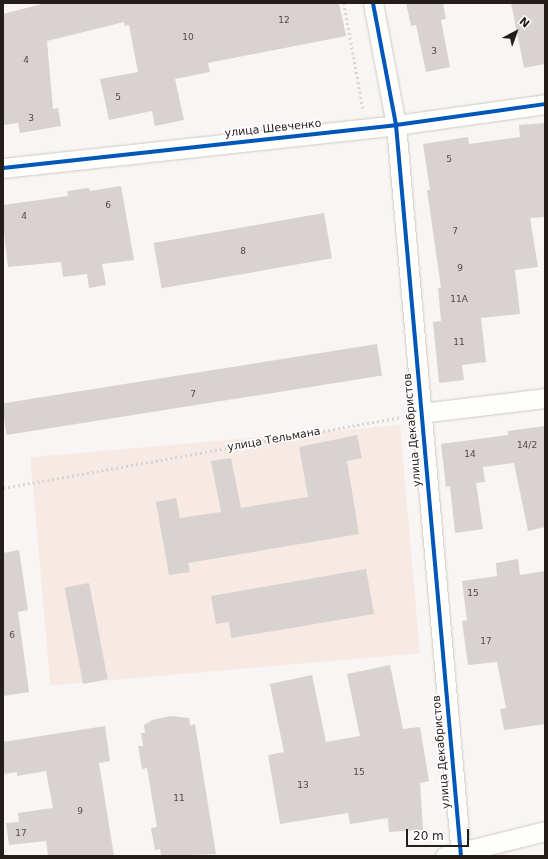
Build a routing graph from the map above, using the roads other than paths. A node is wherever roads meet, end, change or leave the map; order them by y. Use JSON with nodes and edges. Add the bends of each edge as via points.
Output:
{"nodes":[{"id":1,"x":373,"y":3,"type":"edge"},
{"id":2,"x":545,"y":104,"type":"edge"},
{"id":3,"x":396,"y":125,"type":"junction"},
{"id":4,"x":3,"y":168,"type":"edge"},
{"id":5,"x":545,"y":398,"type":"edge"},
{"id":6,"x":421,"y":414,"type":"junction"},
{"id":7,"x":545,"y":831,"type":"edge"},
{"id":8,"x":455,"y":855,"type":"edge"}],
"edges":[{"from":1,"to":3,"type":"street","name":"улица Декабристов"},
{"from":2,"to":3,"type":"street","name":"улица Шевченко"},
{"from":3,"to":4,"type":"street","name":"улица Шевченко"},
{"from":3,"to":6,"type":"street","name":"улица Декабристов"},
{"from":5,"to":6,"type":"street"},
{"from":6,"to":8,"type":"street","name":"улица Декабристов"},
{"from":7,"to":8,"type":"street"}]}
